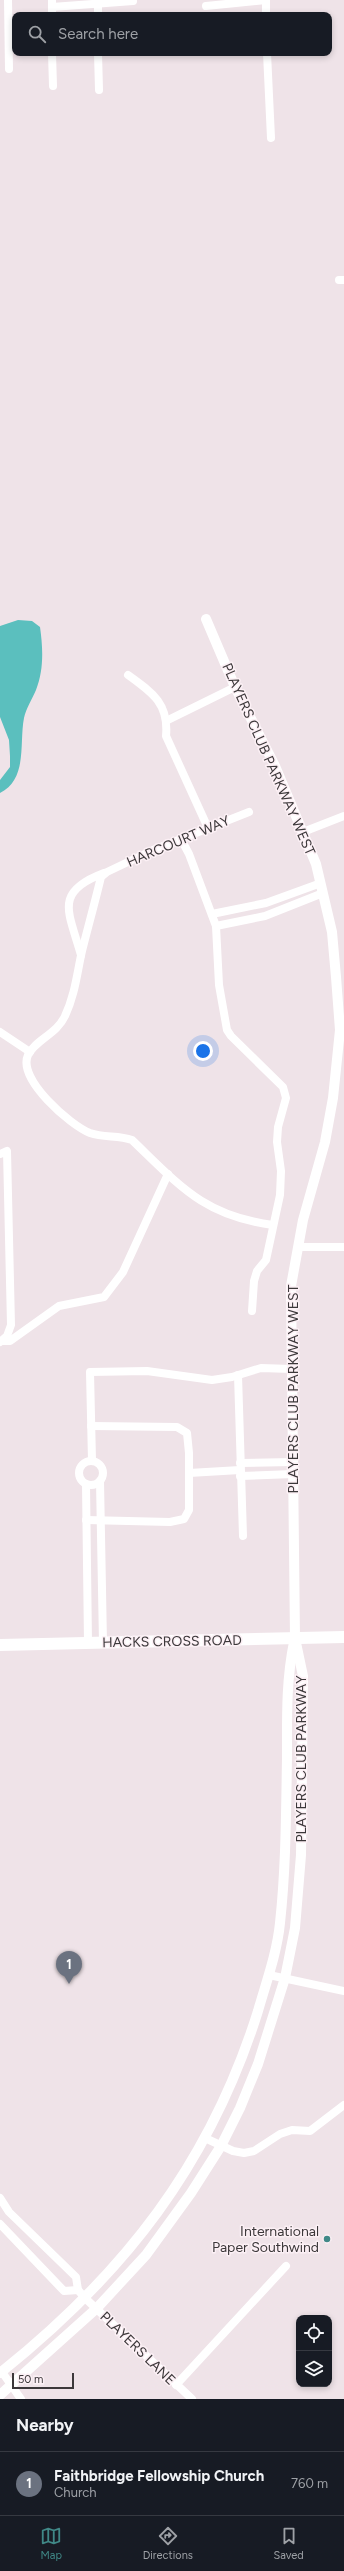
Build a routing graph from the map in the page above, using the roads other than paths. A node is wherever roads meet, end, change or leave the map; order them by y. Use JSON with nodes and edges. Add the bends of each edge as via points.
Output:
{"nodes":[{"id":1,"x":8,"y":0,"type":"edge"},
{"id":2,"x":266,"y":0,"type":"edge"},
{"id":3,"x":133,"y":1,"type":"edge"},
{"id":4,"x":98,"y":2,"type":"edge"},
{"id":5,"x":206,"y":6,"type":"dead end"},
{"id":6,"x":52,"y":7,"type":"edge"},
{"id":7,"x":266,"y":12,"type":"edge"},
{"id":8,"x":52,"y":56,"type":"edge"},
{"id":9,"x":98,"y":56,"type":"edge"},
{"id":10,"x":267,"y":56,"type":"edge"},
{"id":11,"x":9,"y":69,"type":"dead end"},
{"id":12,"x":53,"y":86,"type":"dead end"},
{"id":13,"x":99,"y":90,"type":"dead end"},
{"id":14,"x":271,"y":138,"type":"dead end"},
{"id":15,"x":206,"y":619,"type":"dead end"},
{"id":16,"x":128,"y":675,"type":"dead end"},
{"id":17,"x":235,"y":687,"type":"junction"},
{"id":18,"x":168,"y":720,"type":"junction"},
{"id":19,"x":249,"y":812,"type":"dead end"},
{"id":20,"x":344,"y":816,"type":"edge"},
{"id":21,"x":208,"y":828,"type":"junction"},
{"id":22,"x":303,"y":832,"type":"junction"},
{"id":23,"x":181,"y":839,"type":"junction"},
{"id":24,"x":107,"y":872,"type":"junction"},
{"id":25,"x":321,"y":883,"type":"junction"},
{"id":26,"x":323,"y":893,"type":"junction"},
{"id":27,"x":273,"y":900,"type":"junction"},
{"id":28,"x":250,"y":907,"type":"junction"},
{"id":29,"x":277,"y":912,"type":"junction"},
{"id":30,"x":212,"y":914,"type":"junction"},
{"id":31,"x":254,"y":918,"type":"junction"},
{"id":32,"x":216,"y":926,"type":"junction"},
{"id":33,"x":81,"y":957,"type":"junction"},
{"id":34,"x":0,"y":1032,"type":"edge"},
{"id":35,"x":30,"y":1052,"type":"junction"},
{"id":36,"x":3,"y":1153,"type":"edge"},
{"id":37,"x":168,"y":1174,"type":"junction"},
{"id":38,"x":273,"y":1225,"type":"junction"},
{"id":39,"x":299,"y":1247,"type":"junction"},
{"id":40,"x":344,"y":1247,"type":"edge"},
{"id":41,"x":252,"y":1311,"type":"dead end"},
{"id":42,"x":2,"y":1340,"type":"edge"},
{"id":43,"x":291,"y":1369,"type":"junction"},
{"id":44,"x":238,"y":1375,"type":"junction"},
{"id":45,"x":91,"y":1426,"type":"junction"},
{"id":46,"x":92,"y":1461,"type":"junction"},
{"id":47,"x":293,"y":1462,"type":"junction"},
{"id":48,"x":259,"y":1463,"type":"junction"},
{"id":49,"x":240,"y":1470,"type":"junction"},
{"id":50,"x":189,"y":1473,"type":"junction"},
{"id":51,"x":259,"y":1474,"type":"junction"},
{"id":52,"x":293,"y":1474,"type":"junction"},
{"id":53,"x":100,"y":1481,"type":"junction"},
{"id":54,"x":86,"y":1484,"type":"junction"},
{"id":55,"x":86,"y":1520,"type":"junction"},
{"id":56,"x":101,"y":1521,"type":"junction"},
{"id":57,"x":243,"y":1536,"type":"dead end"},
{"id":58,"x":87,"y":1554,"type":"junction"},
{"id":59,"x":102,"y":1554,"type":"junction"},
{"id":60,"x":103,"y":1604,"type":"junction"},
{"id":61,"x":87,"y":1605,"type":"junction"},
{"id":62,"x":344,"y":1637,"type":"edge"},
{"id":63,"x":295,"y":1638,"type":"junction"},
{"id":64,"x":88,"y":1643,"type":"junction"},
{"id":65,"x":103,"y":1643,"type":"junction"},
{"id":66,"x":0,"y":1645,"type":"edge"},
{"id":67,"x":269,"y":1975,"type":"junction"},
{"id":68,"x":284,"y":1978,"type":"junction"},
{"id":69,"x":344,"y":1991,"type":"edge"},
{"id":70,"x":344,"y":2105,"type":"edge"},
{"id":71,"x":205,"y":2138,"type":"junction"},
{"id":72,"x":221,"y":2146,"type":"junction"},
{"id":73,"x":0,"y":2198,"type":"edge"},
{"id":74,"x":0,"y":2224,"type":"edge"},
{"id":75,"x":286,"y":2266,"type":"dead end"},
{"id":76,"x":78,"y":2290,"type":"junction"},
{"id":77,"x":85,"y":2298,"type":"junction"},
{"id":78,"x":97,"y":2308,"type":"junction"},
{"id":79,"x":1,"y":2372,"type":"edge"},
{"id":80,"x":176,"y":2385,"type":"junction"},
{"id":81,"x":12,"y":2386,"type":"junction"},
{"id":82,"x":0,"y":2395,"type":"edge"},
{"id":83,"x":21,"y":2399,"type":"edge"},
{"id":84,"x":192,"y":2399,"type":"edge"}],
"edges":[{"from":1,"to":11,"type":"street"},
{"from":2,"to":5,"type":"street"},
{"from":2,"to":7,"type":"street"},
{"from":3,"to":4,"type":"street"},
{"from":4,"to":6,"type":"street"},
{"from":8,"to":12,"type":"street"},
{"from":9,"to":13,"type":"street"},
{"from":10,"to":14,"type":"street"},
{"from":15,"to":17,"type":"street","name":"PLAYERS CLUB PARKWAY WEST"},
{"from":16,"to":18,"type":"street","via":[[160,703]]},
{"from":17,"to":18,"type":"street"},
{"from":17,"to":22,"type":"street","name":"PLAYERS CLUB PARKWAY WEST","via":[[275,766]]},
{"from":18,"to":21,"type":"street","via":[[166,736]]},
{"from":19,"to":21,"type":"street","name":"HARCOURT WAY"},
{"from":20,"to":22,"type":"street"},
{"from":21,"to":23,"type":"street","name":"HARCOURT WAY"},
{"from":22,"to":25,"type":"street","name":"PLAYERS CLUB PARKWAY WEST"},
{"from":23,"to":24,"type":"street","name":"HARCOURT WAY"},
{"from":23,"to":30,"type":"street"},
{"from":24,"to":33,"type":"street","name":"HARCOURT WAY","via":[[101,878]]},
{"from":24,"to":33,"type":"street","name":"HARCOURT WAY","via":[[84,880],[73,890],[68,901]]},
{"from":25,"to":26,"type":"street","name":"PLAYERS CLUB PARKWAY WEST"},
{"from":25,"to":27,"type":"street"},
{"from":26,"to":29,"type":"street"},
{"from":26,"to":39,"type":"street","name":"PLAYERS CLUB PARKWAY WEST","via":[[332,932],[340,1030],[333,1098],[325,1142],[303,1220]]},
{"from":27,"to":28,"type":"street"},
{"from":27,"to":29,"type":"street"},
{"from":28,"to":30,"type":"street"},
{"from":28,"to":31,"type":"street"},
{"from":29,"to":31,"type":"street"},
{"from":30,"to":32,"type":"street"},
{"from":31,"to":32,"type":"street"},
{"from":32,"to":38,"type":"street","via":[[219,985],[227,1030],[282,1087],[286,1098],[278,1127],[280,1195]]},
{"from":33,"to":35,"type":"street","name":"HARCOURT WAY","via":[[65,1017],[55,1031]]},
{"from":34,"to":35,"type":"street"},
{"from":35,"to":37,"type":"street","via":[[26,1062],[27,1073],[39,1092],[89,1132],[132,1140]]},
{"from":36,"to":42,"type":"street","via":[[11,1325]]},
{"from":37,"to":38,"type":"street","via":[[197,1199],[220,1213],[251,1223]]},
{"from":37,"to":42,"type":"street","via":[[123,1272],[104,1297],[59,1306],[10,1341]]},
{"from":38,"to":41,"type":"street","via":[[266,1260],[254,1281]]},
{"from":39,"to":40,"type":"street"},
{"from":39,"to":43,"type":"street","name":"PLAYERS CLUB PARKWAY WEST","via":[[291,1286]]},
{"from":43,"to":44,"type":"street","via":[[268,1367]]},
{"from":43,"to":47,"type":"street","name":"PLAYERS CLUB PARKWAY WEST"},
{"from":44,"to":45,"type":"street","via":[[212,1380],[148,1371],[90,1372]]},
{"from":44,"to":49,"type":"street"},
{"from":45,"to":46,"type":"street"},
{"from":45,"to":50,"type":"street","via":[[177,1427],[187,1433]]},
{"from":46,"to":53,"type":"street","via":[[97,1462],[103,1470]]},
{"from":46,"to":54,"type":"street","via":[[84,1463],[79,1472]]},
{"from":47,"to":48,"type":"street"},
{"from":47,"to":52,"type":"street","name":"PLAYERS CLUB PARKWAY WEST"},
{"from":48,"to":49,"type":"street"},
{"from":48,"to":51,"type":"street"},
{"from":49,"to":50,"type":"street"},
{"from":49,"to":51,"type":"street"},
{"from":49,"to":57,"type":"street"},
{"from":50,"to":56,"type":"street","via":[[189,1510],[184,1519],[170,1522]]},
{"from":51,"to":52,"type":"street"},
{"from":52,"to":63,"type":"street","name":"PLAYERS CLUB PARKWAY WEST"},
{"from":53,"to":54,"type":"street","via":[[95,1485]]},
{"from":53,"to":56,"type":"street"},
{"from":54,"to":55,"type":"street"},
{"from":55,"to":56,"type":"street"},
{"from":55,"to":58,"type":"street"},
{"from":56,"to":59,"type":"street"},
{"from":58,"to":59,"type":"street"},
{"from":58,"to":61,"type":"street"},
{"from":59,"to":60,"type":"street"},
{"from":60,"to":61,"type":"street"},
{"from":60,"to":65,"type":"street"},
{"from":61,"to":64,"type":"street"},
{"from":62,"to":63,"type":"main road","name":"HACKS CROSS ROAD"},
{"from":63,"to":65,"type":"main road","name":"HACKS CROSS ROAD"},
{"from":63,"to":67,"type":"street","name":"PLAYERS CLUB PARKWAY","via":[[288,1674],[286,1854],[281,1918]]},
{"from":63,"to":68,"type":"street","name":"PLAYERS CLUB PARKWAY","via":[[303,1676],[301,1852],[295,1928]]},
{"from":64,"to":65,"type":"main road","name":"HACKS CROSS ROAD"},
{"from":64,"to":66,"type":"main road","name":"HACKS CROSS ROAD"},
{"from":67,"to":68,"type":"street"},
{"from":67,"to":71,"type":"street","name":"PLAYERS CLUB PARKWAY","via":[[242,2060]]},
{"from":68,"to":69,"type":"street"},
{"from":68,"to":72,"type":"street","name":"PLAYERS CLUB PARKWAY","via":[[258,2064]]},
{"from":70,"to":72,"type":"street","via":[[310,2131],[292,2130],[280,2134],[254,2151],[244,2153]]},
{"from":71,"to":72,"type":"street"},
{"from":71,"to":77,"type":"street","name":"PLAYERS CLUB PARKWAY","via":[[178,2185],[134,2245]]},
{"from":72,"to":78,"type":"street","name":"PLAYERS CLUB PARKWAY","via":[[146,2255]]},
{"from":73,"to":76,"type":"street","name":"PLAYERS LANE","via":[[9,2212],[76,2277]]},
{"from":74,"to":76,"type":"street","via":[[64,2291]]},
{"from":75,"to":80,"type":"street"},
{"from":76,"to":77,"type":"street","name":"PLAYERS LANE"},
{"from":77,"to":78,"type":"street","name":"PLAYERS LANE"},
{"from":77,"to":79,"type":"street","name":"PLAYERS CLUB PARKWAY"},
{"from":78,"to":80,"type":"street","name":"PLAYERS LANE"},
{"from":78,"to":81,"type":"street","name":"PLAYERS CLUB PARKWAY"},
{"from":79,"to":81,"type":"street"},
{"from":80,"to":84,"type":"street","name":"PLAYERS LANE"},
{"from":81,"to":82,"type":"street","name":"PLAYERS CLUB PARKWAY"},
{"from":81,"to":83,"type":"street"}]}
